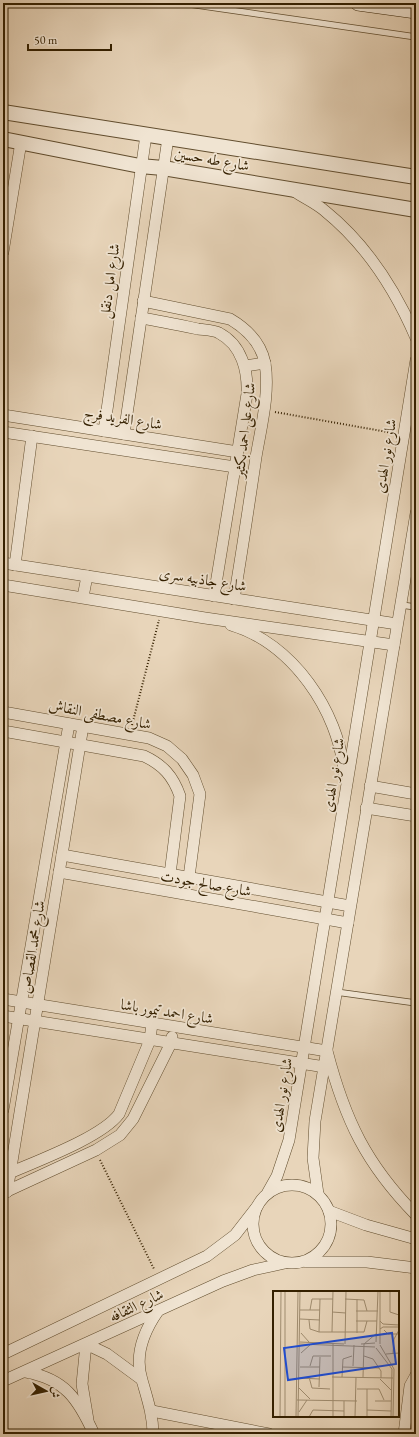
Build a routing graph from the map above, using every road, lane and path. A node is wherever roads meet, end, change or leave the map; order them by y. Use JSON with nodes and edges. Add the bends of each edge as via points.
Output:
{"nodes":[{"id":1,"x":182,"y":3,"type":"edge"},
{"id":2,"x":358,"y":3,"type":"edge"},
{"id":3,"x":416,"y":11,"type":"edge"},
{"id":4,"x":416,"y":37,"type":"edge"},
{"id":5,"x":3,"y":112,"type":"edge"},
{"id":6,"x":146,"y":135,"type":"junction"},
{"id":7,"x":168,"y":138,"type":"junction"},
{"id":8,"x":3,"y":139,"type":"edge"},
{"id":9,"x":21,"y":142,"type":"junction"},
{"id":10,"x":140,"y":166,"type":"junction"},
{"id":11,"x":163,"y":168,"type":"junction"},
{"id":12,"x":416,"y":177,"type":"edge"},
{"id":13,"x":292,"y":190,"type":"junction"},
{"id":14,"x":416,"y":210,"type":"edge"},
{"id":15,"x":3,"y":252,"type":"edge"},
{"id":16,"x":143,"y":301,"type":"junction"},
{"id":17,"x":140,"y":318,"type":"junction"},
{"id":18,"x":416,"y":338,"type":"edge"},
{"id":19,"x":416,"y":360,"type":"edge"},
{"id":20,"x":265,"y":363,"type":"junction"},
{"id":21,"x":245,"y":366,"type":"junction"},
{"id":22,"x":264,"y":410,"type":"junction"},
{"id":23,"x":3,"y":415,"type":"edge"},
{"id":24,"x":104,"y":431,"type":"junction"},
{"id":25,"x":3,"y":432,"type":"edge"},
{"id":26,"x":124,"y":434,"type":"junction"},
{"id":27,"x":404,"y":434,"type":"junction"},
{"id":28,"x":32,"y":436,"type":"junction"},
{"id":29,"x":238,"y":452,"type":"junction"},
{"id":30,"x":235,"y":467,"type":"junction"},
{"id":31,"x":416,"y":513,"type":"edge"},
{"id":32,"x":3,"y":563,"type":"edge"},
{"id":33,"x":15,"y":565,"type":"junction"},
{"id":34,"x":87,"y":576,"type":"junction"},
{"id":35,"x":3,"y":585,"type":"edge"},
{"id":36,"x":214,"y":596,"type":"junction"},
{"id":37,"x":83,"y":597,"type":"junction"},
{"id":38,"x":234,"y":599,"type":"junction"},
{"id":39,"x":401,"y":605,"type":"junction"},
{"id":40,"x":416,"y":607,"type":"edge"},
{"id":41,"x":162,"y":610,"type":"junction"},
{"id":42,"x":205,"y":618,"type":"junction"},
{"id":43,"x":374,"y":621,"type":"junction"},
{"id":44,"x":397,"y":624,"type":"junction"},
{"id":45,"x":370,"y":641,"type":"junction"},
{"id":46,"x":394,"y":645,"type":"junction"},
{"id":47,"x":3,"y":712,"type":"edge"},
{"id":48,"x":69,"y":724,"type":"junction"},
{"id":49,"x":83,"y":726,"type":"junction"},
{"id":50,"x":3,"y":731,"type":"edge"},
{"id":51,"x":130,"y":734,"type":"junction"},
{"id":52,"x":66,"y":742,"type":"junction"},
{"id":53,"x":80,"y":745,"type":"junction"},
{"id":54,"x":193,"y":775,"type":"junction"},
{"id":55,"x":176,"y":784,"type":"junction"},
{"id":56,"x":370,"y":786,"type":"junction"},
{"id":57,"x":346,"y":790,"type":"junction"},
{"id":58,"x":416,"y":794,"type":"edge"},
{"id":59,"x":366,"y":808,"type":"junction"},
{"id":60,"x":416,"y":816,"type":"edge"},
{"id":61,"x":62,"y":855,"type":"junction"},
{"id":62,"x":59,"y":872,"type":"junction"},
{"id":63,"x":170,"y":874,"type":"junction"},
{"id":64,"x":194,"y":878,"type":"junction"},
{"id":65,"x":196,"y":896,"type":"junction"},
{"id":66,"x":328,"y":902,"type":"junction"},
{"id":67,"x":350,"y":906,"type":"junction"},
{"id":68,"x":325,"y":919,"type":"junction"},
{"id":69,"x":348,"y":922,"type":"junction"},
{"id":70,"x":336,"y":992,"type":"junction"},
{"id":71,"x":3,"y":999,"type":"edge"},
{"id":72,"x":21,"y":1002,"type":"junction"},
{"id":73,"x":416,"y":1003,"type":"edge"},
{"id":74,"x":37,"y":1005,"type":"junction"},
{"id":75,"x":3,"y":1016,"type":"edge"},
{"id":76,"x":18,"y":1019,"type":"junction"},
{"id":77,"x":35,"y":1021,"type":"junction"},
{"id":78,"x":152,"y":1023,"type":"junction"},
{"id":79,"x":174,"y":1027,"type":"junction"},
{"id":80,"x":150,"y":1040,"type":"junction"},
{"id":81,"x":171,"y":1043,"type":"junction"},
{"id":82,"x":304,"y":1048,"type":"junction"},
{"id":83,"x":327,"y":1051,"type":"junction"},
{"id":84,"x":302,"y":1064,"type":"junction"},
{"id":85,"x":324,"y":1067,"type":"junction"},
{"id":86,"x":3,"y":1110,"type":"edge"},
{"id":87,"x":96,"y":1150,"type":"junction"},
{"id":88,"x":6,"y":1174,"type":"edge"},
{"id":89,"x":268,"y":1192,"type":"junction"},
{"id":90,"x":5,"y":1193,"type":"edge"},
{"id":91,"x":318,"y":1194,"type":"junction"},
{"id":92,"x":256,"y":1208,"type":"junction"},
{"id":93,"x":330,"y":1211,"type":"junction"},
{"id":94,"x":416,"y":1215,"type":"edge"},
{"id":95,"x":416,"y":1239,"type":"edge"},
{"id":96,"x":285,"y":1263,"type":"junction"},
{"id":97,"x":298,"y":1263,"type":"junction"},
{"id":98,"x":416,"y":1268,"type":"edge"},
{"id":99,"x":159,"y":1279,"type":"junction"},
{"id":100,"x":158,"y":1311,"type":"junction"},
{"id":101,"x":86,"y":1344,"type":"junction"},
{"id":102,"x":3,"y":1354,"type":"edge"},
{"id":103,"x":26,"y":1372,"type":"junction"},
{"id":104,"x":416,"y":1375,"type":"edge"},
{"id":105,"x":141,"y":1379,"type":"junction"},
{"id":106,"x":3,"y":1381,"type":"edge"},
{"id":107,"x":152,"y":1411,"type":"junction"},
{"id":108,"x":88,"y":1420,"type":"junction"},
{"id":109,"x":94,"y":1434,"type":"edge"},
{"id":110,"x":154,"y":1434,"type":"edge"},
{"id":111,"x":268,"y":1434,"type":"edge"},
{"id":112,"x":404,"y":1434,"type":"edge"}],
"edges":[{"from":1,"to":4,"type":"lane"},
{"from":2,"to":3,"type":"main road"},
{"from":5,"to":6,"type":"street","name":"شارع طه حسين"},
{"from":6,"to":7,"type":"street","name":"شارع طه حسين"},
{"from":6,"to":10,"type":"street","name":"شارع امل دنقل"},
{"from":7,"to":11,"type":"street"},
{"from":7,"to":12,"type":"street","name":"شارع طه حسين"},
{"from":8,"to":9,"type":"street","name":"شارع طه حسين"},
{"from":9,"to":10,"type":"street","name":"شارع طه حسين"},
{"from":9,"to":15,"type":"street"},
{"from":10,"to":11,"type":"street","name":"شارع طه حسين"},
{"from":10,"to":24,"type":"street","name":"شارع امل دنقل"},
{"from":11,"to":13,"type":"street","name":"شارع طه حسين"},
{"from":11,"to":16,"type":"street"},
{"from":13,"to":14,"type":"street","name":"شارع طه حسين"},
{"from":13,"to":18,"type":"street","via":[[325,210],[355,238],[381,271],[402,306]]},
{"from":16,"to":17,"type":"street"},
{"from":16,"to":20,"type":"street","name":"شارع على احمد بكثير","via":[[230,319],[253,337]]},
{"from":17,"to":21,"type":"street","name":"شارع على احمد بكثير","via":[[219,332],[239,352]]},
{"from":17,"to":26,"type":"street"},
{"from":19,"to":27,"type":"street","name":"شارع نور الهدى"},
{"from":20,"to":21,"type":"street"},
{"from":20,"to":22,"type":"street","name":"شارع على احمد بكثير"},
{"from":21,"to":29,"type":"street","name":"شارع على احمد بكثير","via":[[247,394]]},
{"from":22,"to":27,"type":"path"},
{"from":22,"to":38,"type":"street","name":"شارع على احمد بكثير"},
{"from":23,"to":24,"type":"street","name":"شارع الفريد فرج"},
{"from":24,"to":26,"type":"street","name":"شارع الفريد فرج"},
{"from":25,"to":28,"type":"street"},
{"from":26,"to":29,"type":"street","name":"شارع الفريد فرج"},
{"from":27,"to":43,"type":"street","name":"شارع نور الهدى"},
{"from":28,"to":30,"type":"street"},
{"from":28,"to":33,"type":"street"},
{"from":29,"to":30,"type":"street","name":"شارع على احمد بكثير"},
{"from":30,"to":36,"type":"street","name":"شارع على احمد بكثير"},
{"from":31,"to":39,"type":"street"},
{"from":32,"to":33,"type":"street","name":"شارع جاذبيه سرى"},
{"from":33,"to":34,"type":"street","name":"شارع جاذبيه سرى"},
{"from":34,"to":36,"type":"street","name":"شارع جاذبيه سرى"},
{"from":34,"to":37,"type":"street"},
{"from":35,"to":37,"type":"street"},
{"from":36,"to":38,"type":"street","name":"شارع جاذبيه سرى"},
{"from":37,"to":41,"type":"street"},
{"from":38,"to":43,"type":"street","name":"شارع جاذبيه سرى"},
{"from":39,"to":40,"type":"lane"},
{"from":39,"to":44,"type":"street"},
{"from":41,"to":42,"type":"street"},
{"from":41,"to":51,"type":"path"},
{"from":42,"to":45,"type":"street"},
{"from":42,"to":57,"type":"street","via":[[234,626],[261,639],[285,657],[306,679],[323,704],[336,731],[343,760]]},
{"from":43,"to":44,"type":"street","name":"شارع جاذبيه سرى"},
{"from":43,"to":45,"type":"street","name":"شارع نور الهدى"},
{"from":44,"to":46,"type":"street"},
{"from":45,"to":46,"type":"street"},
{"from":45,"to":57,"type":"street","name":"شارع نور الهدى"},
{"from":46,"to":56,"type":"street"},
{"from":47,"to":48,"type":"street","name":"شارع مصطفى النقاش"},
{"from":48,"to":49,"type":"street","name":"شارع مصطفى النقاش"},
{"from":48,"to":52,"type":"street","name":"شارع محمد القصاص"},
{"from":49,"to":51,"type":"street","name":"شارع مصطفى النقاش"},
{"from":49,"to":53,"type":"street","name":"شارع محمد القصاص"},
{"from":50,"to":52,"type":"street"},
{"from":51,"to":54,"type":"street","name":"شارع مصطفى النقاش","via":[[149,738],[167,746],[182,759]]},
{"from":52,"to":53,"type":"street"},
{"from":52,"to":72,"type":"street","name":"شارع محمد القصاص"},
{"from":53,"to":55,"type":"street","via":[[144,756],[157,762]]},
{"from":53,"to":61,"type":"street","name":"شارع محمد القصاص"},
{"from":54,"to":55,"type":"street"},
{"from":54,"to":64,"type":"street","name":"شارع مصطفى النقاش","via":[[200,794]]},
{"from":55,"to":63,"type":"street","via":[[180,796]]},
{"from":56,"to":58,"type":"street"},
{"from":56,"to":59,"type":"street"},
{"from":57,"to":66,"type":"street","name":"شارع نور الهدى"},
{"from":59,"to":60,"type":"street"},
{"from":59,"to":67,"type":"street"},
{"from":61,"to":62,"type":"street","name":"شارع محمد القصاص"},
{"from":61,"to":63,"type":"street","name":"شارع صالح جودت"},
{"from":62,"to":65,"type":"street","name":"شارع صالح جودت"},
{"from":62,"to":74,"type":"street","name":"شارع محمد القصاص"},
{"from":63,"to":64,"type":"street","name":"شارع صالح جودت"},
{"from":64,"to":65,"type":"street","name":"شارع مصطفى النقاش"},
{"from":64,"to":66,"type":"street","name":"شارع صالح جودت"},
{"from":65,"to":68,"type":"street","name":"شارع صالح جودت"},
{"from":66,"to":67,"type":"street","name":"شارع صالح جودت"},
{"from":66,"to":68,"type":"street","name":"شارع نور الهدى"},
{"from":67,"to":69,"type":"street"},
{"from":68,"to":69,"type":"street","name":"شارع صالح جودت"},
{"from":68,"to":82,"type":"street","name":"شارع نور الهدى"},
{"from":69,"to":70,"type":"street"},
{"from":70,"to":73,"type":"lane"},
{"from":70,"to":83,"type":"street"},
{"from":71,"to":72,"type":"street","name":"شارع احمد تيمور باشا"},
{"from":72,"to":74,"type":"street","name":"شارع احمد تيمور باشا"},
{"from":72,"to":76,"type":"street","name":"شارع محمد القصاص"},
{"from":74,"to":77,"type":"street","name":"شارع محمد القصاص"},
{"from":74,"to":78,"type":"street","name":"شارع احمد تيمور باشا"},
{"from":75,"to":76,"type":"street","name":"شارع احمد تيمور باشا"},
{"from":76,"to":77,"type":"street","name":"شارع احمد تيمور باشا"},
{"from":76,"to":86,"type":"street","name":"شارع محمد القصاص"},
{"from":77,"to":80,"type":"street","name":"شارع احمد تيمور باشا"},
{"from":77,"to":88,"type":"street","name":"شارع محمد القصاص"},
{"from":78,"to":79,"type":"street","name":"شارع احمد تيمور باشا"},
{"from":78,"to":80,"type":"street"},
{"from":79,"to":81,"type":"street","name":"شارع محمد القصاص"},
{"from":79,"to":82,"type":"street","name":"شارع احمد تيمور باشا"},
{"from":80,"to":81,"type":"street","name":"شارع احمد تيمور باشا"},
{"from":80,"to":88,"type":"street","via":[[114,1120],[100,1131]]},
{"from":81,"to":84,"type":"street","name":"شارع احمد تيمور باشا"},
{"from":81,"to":87,"type":"street","name":"شارع محمد القصاص","via":[[128,1128]]},
{"from":82,"to":83,"type":"street","name":"شارع احمد تيمور باشا"},
{"from":82,"to":84,"type":"street","name":"شارع نور الهدى"},
{"from":83,"to":85,"type":"street"},
{"from":83,"to":94,"type":"street","via":[[337,1090],[370,1161]]},
{"from":84,"to":85,"type":"street","name":"شارع احمد تيمور باشا"},
{"from":84,"to":89,"type":"street","name":"شارع نور الهدى","via":[[289,1140],[277,1176]]},
{"from":85,"to":91,"type":"street","via":[[313,1140],[314,1176]]},
{"from":87,"to":90,"type":"street","name":"شارع محمد القصاص"},
{"from":87,"to":99,"type":"path"},
{"from":88,"to":90,"type":"street","name":"شارع محمد القصاص"},
{"from":89,"to":91,"type":"street","via":[[278,1187],[300,1185]]},
{"from":89,"to":92,"type":"street"},
{"from":91,"to":93,"type":"street"},
{"from":92,"to":96,"type":"street","via":[[253,1230],[257,1241],[268,1255]]},
{"from":92,"to":99,"type":"street","name":"شارع الثقافه","via":[[239,1231],[222,1247]]},
{"from":93,"to":95,"type":"street","via":[[366,1225]]},
{"from":93,"to":97,"type":"street","via":[[331,1234],[326,1244],[309,1260]]},
{"from":96,"to":97,"type":"street"},
{"from":96,"to":100,"type":"street","name":"شارع الثقافه","via":[[238,1275]]},
{"from":97,"to":98,"type":"street","via":[[350,1261]]},
{"from":99,"to":102,"type":"street","name":"شارع الثقافه"},
{"from":100,"to":101,"type":"street","name":"شارع الثقافه"},
{"from":100,"to":105,"type":"street","via":[[144,1333],[141,1345]]},
{"from":101,"to":103,"type":"street","name":"شارع الثقافه"},
{"from":101,"to":105,"type":"street","via":[[107,1354]]},
{"from":101,"to":108,"type":"street","via":[[82,1380]]},
{"from":103,"to":106,"type":"street","name":"شارع الثقافه"},
{"from":103,"to":108,"type":"street","via":[[44,1376],[64,1387],[75,1398]]},
{"from":104,"to":112,"type":"street","via":[[410,1386]]},
{"from":105,"to":107,"type":"street"},
{"from":107,"to":110,"type":"street"},
{"from":107,"to":111,"type":"street"},
{"from":108,"to":109,"type":"street"}]}
